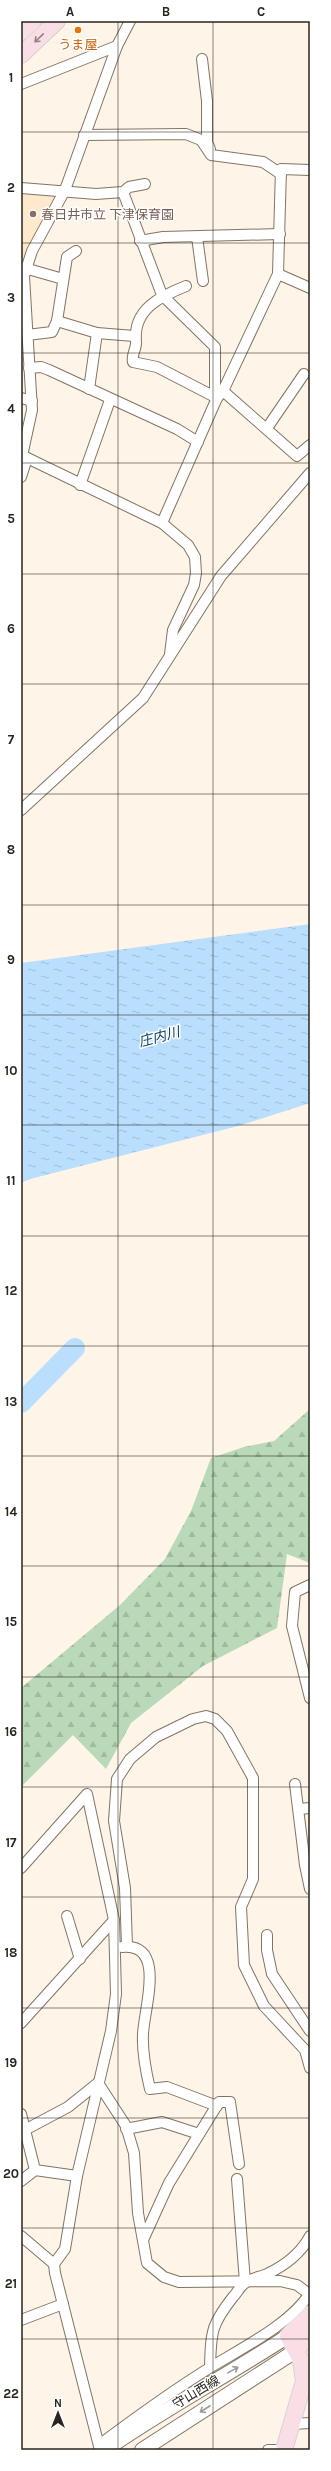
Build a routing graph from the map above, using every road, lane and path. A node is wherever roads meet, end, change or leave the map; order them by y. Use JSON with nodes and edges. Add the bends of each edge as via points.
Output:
{"nodes":[{"id":1,"x":33,"y":21,"type":"edge"},
{"id":2,"x":57,"y":21,"type":"edge"},
{"id":3,"x":130,"y":21,"type":"edge"},
{"id":4,"x":21,"y":32,"type":"edge"},
{"id":5,"x":117,"y":46,"type":"junction"},
{"id":6,"x":21,"y":55,"type":"edge"},
{"id":7,"x":202,"y":59,"type":"dead end"},
{"id":8,"x":21,"y":84,"type":"edge"},
{"id":9,"x":84,"y":135,"type":"junction"},
{"id":10,"x":207,"y":145,"type":"junction"},
{"id":11,"x":310,"y":170,"type":"edge"},
{"id":12,"x":281,"y":174,"type":"junction"},
{"id":13,"x":145,"y":184,"type":"dead end"},
{"id":14,"x":21,"y":188,"type":"edge"},
{"id":15,"x":65,"y":190,"type":"junction"},
{"id":16,"x":123,"y":192,"type":"junction"},
{"id":17,"x":280,"y":234,"type":"junction"},
{"id":18,"x":197,"y":237,"type":"junction"},
{"id":19,"x":140,"y":241,"type":"junction"},
{"id":20,"x":76,"y":251,"type":"dead end"},
{"id":21,"x":24,"y":268,"type":"edge"},
{"id":22,"x":278,"y":274,"type":"junction"},
{"id":23,"x":63,"y":279,"type":"junction"},
{"id":24,"x":204,"y":281,"type":"dead end"},
{"id":25,"x":186,"y":286,"type":"dead end"},
{"id":26,"x":310,"y":288,"type":"edge"},
{"id":27,"x":162,"y":295,"type":"junction"},
{"id":28,"x":57,"y":321,"type":"junction"},
{"id":29,"x":97,"y":333,"type":"junction"},
{"id":30,"x":27,"y":335,"type":"junction"},
{"id":31,"x":134,"y":336,"type":"junction"},
{"id":32,"x":29,"y":368,"type":"junction"},
{"id":33,"x":304,"y":374,"type":"dead end"},
{"id":34,"x":90,"y":389,"type":"junction"},
{"id":35,"x":218,"y":395,"type":"junction"},
{"id":36,"x":21,"y":398,"type":"edge"},
{"id":37,"x":110,"y":400,"type":"junction"},
{"id":38,"x":32,"y":401,"type":"junction"},
{"id":39,"x":267,"y":428,"type":"junction"},
{"id":40,"x":198,"y":442,"type":"junction"},
{"id":41,"x":310,"y":445,"type":"edge"},
{"id":42,"x":23,"y":456,"type":"edge"},
{"id":43,"x":310,"y":473,"type":"edge"},
{"id":44,"x":21,"y":478,"type":"edge"},
{"id":45,"x":80,"y":485,"type":"junction"},
{"id":46,"x":162,"y":523,"type":"junction"},
{"id":47,"x":170,"y":654,"type":"junction"},
{"id":48,"x":21,"y":810,"type":"edge"},
{"id":49,"x":310,"y":1585,"type":"edge"},
{"id":50,"x":310,"y":1698,"type":"edge"},
{"id":51,"x":295,"y":1784,"type":"dead end"},
{"id":52,"x":310,"y":1808,"type":"edge"},
{"id":53,"x":299,"y":1809,"type":"junction"},
{"id":54,"x":21,"y":1868,"type":"edge"},
{"id":55,"x":310,"y":1889,"type":"edge"},
{"id":56,"x":66,"y":1916,"type":"dead end"},
{"id":57,"x":114,"y":1920,"type":"junction"},
{"id":58,"x":267,"y":1935,"type":"dead end"},
{"id":59,"x":127,"y":1946,"type":"junction"},
{"id":60,"x":116,"y":1947,"type":"junction"},
{"id":61,"x":80,"y":1959,"type":"junction"},
{"id":62,"x":21,"y":2023,"type":"edge"},
{"id":63,"x":310,"y":2031,"type":"edge"},
{"id":64,"x":310,"y":2068,"type":"edge"},
{"id":65,"x":98,"y":2083,"type":"junction"},
{"id":66,"x":217,"y":2106,"type":"junction"},
{"id":67,"x":21,"y":2114,"type":"edge"},
{"id":68,"x":126,"y":2129,"type":"junction"},
{"id":69,"x":23,"y":2132,"type":"edge"},
{"id":70,"x":198,"y":2134,"type":"junction"},
{"id":71,"x":239,"y":2164,"type":"dead end"},
{"id":72,"x":35,"y":2170,"type":"junction"},
{"id":73,"x":78,"y":2176,"type":"junction"},
{"id":74,"x":237,"y":2179,"type":"dead end"},
{"id":75,"x":21,"y":2181,"type":"edge"},
{"id":76,"x":21,"y":2236,"type":"edge"},
{"id":77,"x":310,"y":2236,"type":"edge"},
{"id":78,"x":143,"y":2240,"type":"junction"},
{"id":79,"x":54,"y":2264,"type":"junction"},
{"id":80,"x":245,"y":2282,"type":"junction"},
{"id":81,"x":310,"y":2294,"type":"edge"},
{"id":82,"x":62,"y":2304,"type":"junction"},
{"id":83,"x":310,"y":2314,"type":"edge"},
{"id":84,"x":21,"y":2320,"type":"edge"},
{"id":85,"x":310,"y":2333,"type":"edge"},
{"id":86,"x":288,"y":2336,"type":"junction"},
{"id":87,"x":297,"y":2350,"type":"junction"},
{"id":88,"x":210,"y":2367,"type":"junction"},
{"id":89,"x":310,"y":2423,"type":"edge"},
{"id":90,"x":292,"y":2424,"type":"junction"},
{"id":91,"x":101,"y":2448,"type":"edge"},
{"id":92,"x":142,"y":2450,"type":"edge"},
{"id":93,"x":268,"y":2450,"type":"edge"},
{"id":94,"x":275,"y":2450,"type":"edge"},
{"id":95,"x":284,"y":2450,"type":"edge"}],
"edges":[{"from":1,"to":4,"type":"main road"},
{"from":2,"to":6,"type":"main road","one_way":true},
{"from":3,"to":5,"type":"street"},
{"from":5,"to":8,"type":"street"},
{"from":5,"to":9,"type":"street"},
{"from":7,"to":10,"type":"street","via":[[207,101]]},
{"from":9,"to":10,"type":"street","via":[[174,133],[201,140]]},
{"from":9,"to":15,"type":"street"},
{"from":10,"to":12,"type":"street","via":[[210,155],[263,162]]},
{"from":11,"to":12,"type":"street","via":[[281,169]]},
{"from":12,"to":17,"type":"street"},
{"from":13,"to":16,"type":"street","via":[[129,187]]},
{"from":14,"to":15,"type":"street"},
{"from":15,"to":16,"type":"street","via":[[96,194]]},
{"from":15,"to":21,"type":"street"},
{"from":16,"to":19,"type":"street"},
{"from":17,"to":18,"type":"street"},
{"from":17,"to":22,"type":"street"},
{"from":18,"to":19,"type":"street"},
{"from":18,"to":24,"type":"street"},
{"from":19,"to":27,"type":"street"},
{"from":20,"to":23,"type":"street","via":[[67,257]]},
{"from":21,"to":23,"type":"street"},
{"from":21,"to":30,"type":"street"},
{"from":22,"to":26,"type":"street"},
{"from":22,"to":35,"type":"street"},
{"from":23,"to":28,"type":"street"},
{"from":25,"to":27,"type":"street"},
{"from":27,"to":31,"type":"street","via":[[145,308]]},
{"from":27,"to":35,"type":"street","via":[[215,347],[213,386]]},
{"from":28,"to":29,"type":"street"},
{"from":28,"to":30,"type":"street","via":[[52,332]]},
{"from":29,"to":31,"type":"street"},
{"from":29,"to":34,"type":"street"},
{"from":30,"to":32,"type":"street"},
{"from":31,"to":35,"type":"street","via":[[136,341],[133,362],[157,367]]},
{"from":32,"to":34,"type":"street","via":[[41,367],[50,370]]},
{"from":32,"to":38,"type":"street"},
{"from":33,"to":39,"type":"street"},
{"from":34,"to":37,"type":"street"},
{"from":35,"to":39,"type":"street"},
{"from":35,"to":40,"type":"street"},
{"from":36,"to":38,"type":"street"},
{"from":37,"to":40,"type":"street","via":[[165,424]]},
{"from":37,"to":45,"type":"street"},
{"from":38,"to":42,"type":"street"},
{"from":39,"to":41,"type":"street","via":[[297,456]]},
{"from":40,"to":46,"type":"street"},
{"from":42,"to":44,"type":"street"},
{"from":42,"to":45,"type":"street"},
{"from":43,"to":47,"type":"street","via":[[222,576]]},
{"from":45,"to":46,"type":"street"},
{"from":46,"to":47,"type":"street","via":[[188,545],[195,557],[196,573],[194,585],[173,630]]},
{"from":47,"to":48,"type":"street","via":[[143,698]]},
{"from":49,"to":50,"type":"street","via":[[295,1592],[292,1626]]},
{"from":51,"to":53,"type":"street"},
{"from":52,"to":53,"type":"street"},
{"from":53,"to":55,"type":"street"},
{"from":54,"to":57,"type":"street","via":[[87,1794]]},
{"from":56,"to":61,"type":"street"},
{"from":57,"to":60,"type":"street"},
{"from":57,"to":61,"type":"street"},
{"from":58,"to":63,"type":"street","via":[[272,1974]]},
{"from":59,"to":60,"type":"street"},
{"from":59,"to":64,"type":"street","via":[[125,1888],[114,1821],[117,1779],[130,1758],[156,1738],[193,1719],[206,1716],[215,1718],[227,1732],[254,1778],[253,1879],[241,1907],[244,1966],[264,2006],[305,2050]]},
{"from":59,"to":66,"type":"street","via":[[143,1952],[150,1968],[143,2035],[150,2089],[167,2086]]},
{"from":60,"to":65,"type":"street","via":[[115,2001],[111,2031]]},
{"from":61,"to":62,"type":"street"},
{"from":65,"to":68,"type":"street"},
{"from":65,"to":69,"type":"street","via":[[68,2107]]},
{"from":65,"to":73,"type":"street"},
{"from":66,"to":70,"type":"street"},
{"from":66,"to":71,"type":"street","via":[[219,2102],[230,2102]]},
{"from":67,"to":69,"type":"street"},
{"from":68,"to":70,"type":"street","via":[[162,2122]]},
{"from":68,"to":78,"type":"street","via":[[134,2153],[138,2213]]},
{"from":69,"to":72,"type":"street"},
{"from":70,"to":78,"type":"street","via":[[169,2183]]},
{"from":72,"to":73,"type":"street"},
{"from":72,"to":75,"type":"street"},
{"from":73,"to":79,"type":"street","via":[[65,2249]]},
{"from":74,"to":80,"type":"street"},
{"from":76,"to":79,"type":"street"},
{"from":77,"to":80,"type":"street","via":[[298,2253],[285,2263],[268,2274]]},
{"from":78,"to":80,"type":"street","via":[[147,2263],[164,2277],[191,2283]]},
{"from":79,"to":82,"type":"street"},
{"from":80,"to":81,"type":"street","via":[[290,2283]]},
{"from":80,"to":88,"type":"street","via":[[216,2318],[212,2330]]},
{"from":81,"to":88,"type":"street","via":[[278,2324]]},
{"from":82,"to":84,"type":"street"},
{"from":82,"to":91,"type":"street"},
{"from":83,"to":86,"type":"main road"},
{"from":85,"to":87,"type":"main road"},
{"from":86,"to":87,"type":"main road"},
{"from":91,"to":86,"type":"main road","name":"守山西線","one_way":true},
{"from":87,"to":90,"type":"main road","via":[[304,2381]]},
{"from":87,"to":92,"type":"main road","name":"守山西線","one_way":true},
{"from":88,"to":91,"type":"street"},
{"from":89,"to":90,"type":"street"},
{"from":90,"to":95,"type":"main road"},
{"from":93,"to":94,"type":"street"}]}
